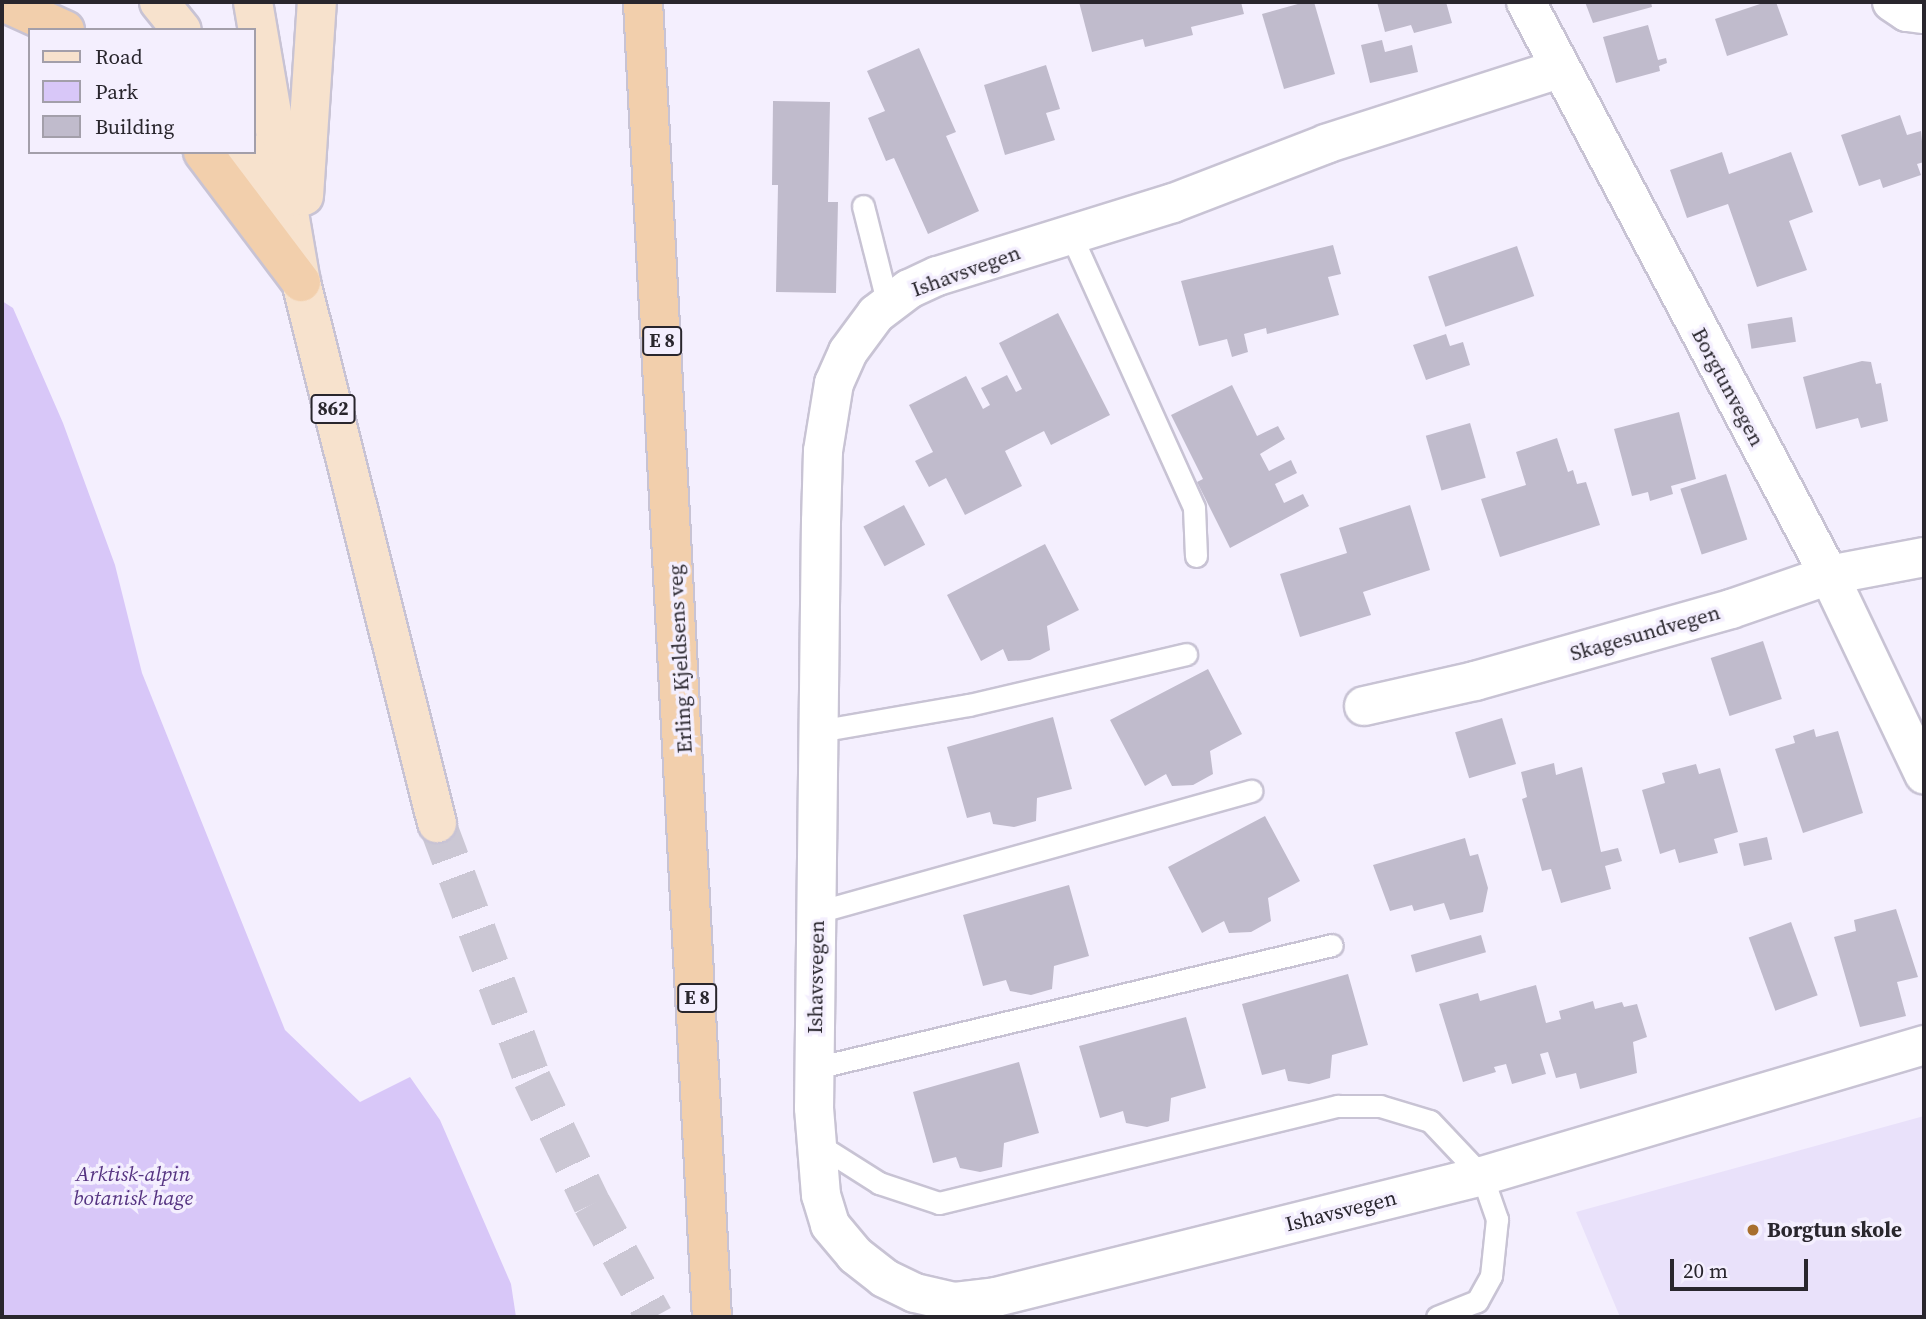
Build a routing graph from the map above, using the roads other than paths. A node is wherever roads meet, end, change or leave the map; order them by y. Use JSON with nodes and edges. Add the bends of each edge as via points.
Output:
{"nodes":[{"id":1,"x":3,"y":2,"type":"edge"},
{"id":2,"x":159,"y":2,"type":"edge"},
{"id":3,"x":253,"y":2,"type":"edge"},
{"id":4,"x":317,"y":2,"type":"edge"},
{"id":5,"x":643,"y":2,"type":"edge"},
{"id":6,"x":1526,"y":2,"type":"edge"},
{"id":7,"x":1892,"y":2,"type":"edge"},
{"id":8,"x":1924,"y":14,"type":"edge"},
{"id":9,"x":61,"y":28,"type":"edge"},
{"id":10,"x":180,"y":28,"type":"edge"},
{"id":11,"x":1559,"y":69,"type":"junction"},
{"id":12,"x":205,"y":154,"type":"edge"},
{"id":13,"x":248,"y":154,"type":"edge"},
{"id":14,"x":863,"y":206,"type":"dead end"},
{"id":15,"x":1070,"y":235,"type":"junction"},
{"id":16,"x":301,"y":282,"type":"junction"},
{"id":17,"x":888,"y":305,"type":"junction"},
{"id":18,"x":1196,"y":556,"type":"dead end"},
{"id":19,"x":1924,"y":557,"type":"edge"},
{"id":20,"x":1829,"y":575,"type":"junction"},
{"id":21,"x":1186,"y":654,"type":"dead end"},
{"id":22,"x":1363,"y":706,"type":"dead end"},
{"id":23,"x":818,"y":731,"type":"junction"},
{"id":24,"x":1924,"y":774,"type":"edge"},
{"id":25,"x":1251,"y":791,"type":"dead end"},
{"id":26,"x":437,"y":824,"type":"tunnel mouth"},
{"id":27,"x":817,"y":912,"type":"junction"},
{"id":28,"x":1332,"y":945,"type":"dead end"},
{"id":29,"x":1924,"y":1045,"type":"edge"},
{"id":30,"x":815,"y":1068,"type":"junction"},
{"id":31,"x":816,"y":1143,"type":"junction"},
{"id":32,"x":1482,"y":1176,"type":"junction"},
{"id":33,"x":1006,"y":1307,"type":"edge"},
{"id":34,"x":712,"y":1317,"type":"edge"},
{"id":35,"x":1437,"y":1317,"type":"edge"}],
"edges":[{"from":1,"to":9,"type":"highway"},
{"from":2,"to":10,"type":"main road"},
{"from":3,"to":16,"type":"main road","number":"862"},
{"from":4,"to":16,"type":"main road"},
{"from":5,"to":34,"type":"highway","name":"Erling Kjeldsens veg","number":"E 8"},
{"from":6,"to":11,"type":"street","name":"Borgtunvegen"},
{"from":7,"to":8,"type":"street","via":[[1907,12]]},
{"from":11,"to":15,"type":"street","name":"Ishavsvegen","via":[[1326,144],[1172,203]]},
{"from":11,"to":20,"type":"street","name":"Borgtunvegen"},
{"from":12,"to":16,"type":"highway"},
{"from":13,"to":16,"type":"main road","number":"862"},
{"from":14,"to":17,"type":"lane"},
{"from":15,"to":17,"type":"street","name":"Ishavsvegen","via":[[937,276]]},
{"from":15,"to":18,"type":"lane","via":[[1194,508]]},
{"from":16,"to":26,"type":"main road","number":"862","via":[[384,629]]},
{"from":17,"to":23,"type":"street","name":"Ishavsvegen","via":[[848,352],[834,383],[822,451]]},
{"from":19,"to":20,"type":"street","name":"Skagesundvegen"},
{"from":20,"to":22,"type":"street","name":"Skagesundvegen","via":[[1731,609],[1502,674]]},
{"from":20,"to":24,"type":"street","name":"Borgtunvegen"},
{"from":21,"to":23,"type":"lane","via":[[970,705]]},
{"from":23,"to":27,"type":"street","name":"Ishavsvegen"},
{"from":25,"to":27,"type":"lane"},
{"from":27,"to":30,"type":"street","name":"Ishavsvegen"},
{"from":28,"to":30,"type":"lane"},
{"from":29,"to":32,"type":"street","name":"Ishavsvegen"},
{"from":30,"to":31,"type":"street","name":"Ishavsvegen"},
{"from":31,"to":32,"type":"lane","via":[[879,1183],[939,1203],[1338,1106],[1380,1106],[1430,1121]]},
{"from":31,"to":33,"type":"street","name":"Ishavsvegen","via":[[821,1195],[830,1225],[855,1255],[884,1278],[915,1293]]},
{"from":32,"to":33,"type":"street","name":"Ishavsvegen"},
{"from":32,"to":35,"type":"lane","via":[[1497,1219],[1491,1276],[1477,1301]]}]}
